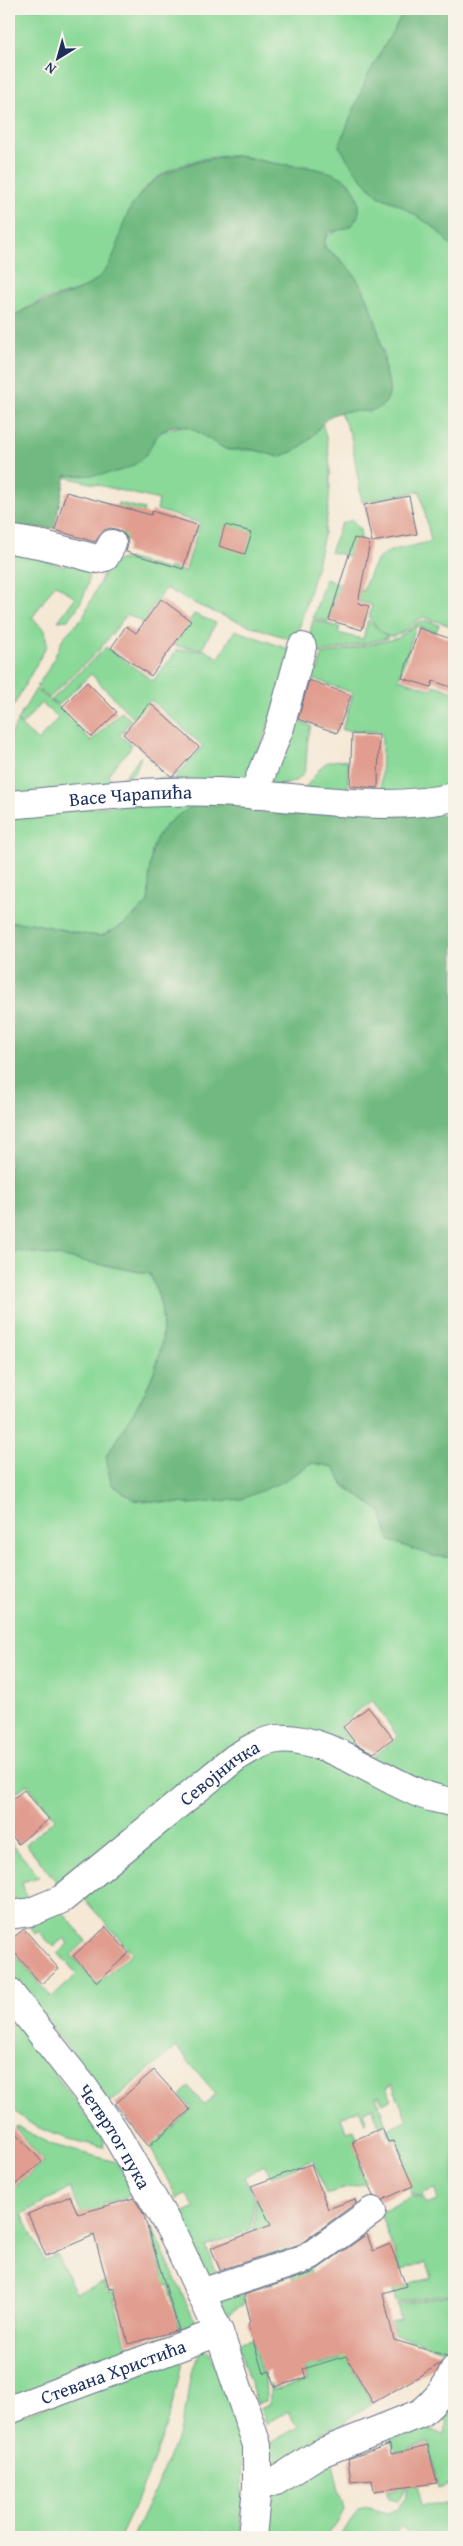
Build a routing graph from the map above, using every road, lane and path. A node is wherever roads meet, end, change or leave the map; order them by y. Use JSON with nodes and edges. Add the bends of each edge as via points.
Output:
{"nodes":[{"id":1,"x":9,"y":540,"type":"edge"},
{"id":2,"x":104,"y":551,"type":"dead end"},
{"id":3,"x":302,"y":647,"type":"dead end"},
{"id":4,"x":252,"y":795,"type":"junction"},
{"id":5,"x":454,"y":797,"type":"edge"},
{"id":6,"x":9,"y":806,"type":"edge"},
{"id":7,"x":454,"y":1803,"type":"edge"},
{"id":8,"x":9,"y":1915,"type":"edge"},
{"id":9,"x":9,"y":1992,"type":"edge"},
{"id":10,"x":372,"y":2211,"type":"dead end"},
{"id":11,"x":201,"y":2293,"type":"junction"},
{"id":12,"x":219,"y":2332,"type":"junction"},
{"id":13,"x":454,"y":2370,"type":"edge"},
{"id":14,"x":9,"y":2410,"type":"edge"},
{"id":15,"x":257,"y":2487,"type":"junction"},
{"id":16,"x":252,"y":2537,"type":"edge"}],
"edges":[{"from":1,"to":2,"type":"street"},
{"from":3,"to":4,"type":"street","via":[[280,727]]},
{"from":4,"to":5,"type":"street","name":"Васе Чарапића","via":[[391,805],[435,802]]},
{"from":4,"to":6,"type":"street","name":"Васе Чарапића","via":[[216,792],[126,794]]},
{"from":7,"to":8,"type":"street","name":"Севојничка","via":[[422,1794],[318,1744],[276,1739],[235,1758],[62,1899],[31,1912]]},
{"from":9,"to":11,"type":"street","name":"Четвртог пука","via":[[113,2129],[173,2234]]},
{"from":10,"to":11,"type":"street","via":[[308,2258]]},
{"from":11,"to":12,"type":"street","name":"Четвртог пука"},
{"from":12,"to":14,"type":"street","name":"Стевана Христића"},
{"from":12,"to":15,"type":"street","name":"Четвртог пука","via":[[257,2445]]},
{"from":13,"to":15,"type":"street","via":[[450,2382],[422,2413],[318,2454],[276,2481]]},
{"from":15,"to":16,"type":"street","name":"Четвртог пука"}]}
